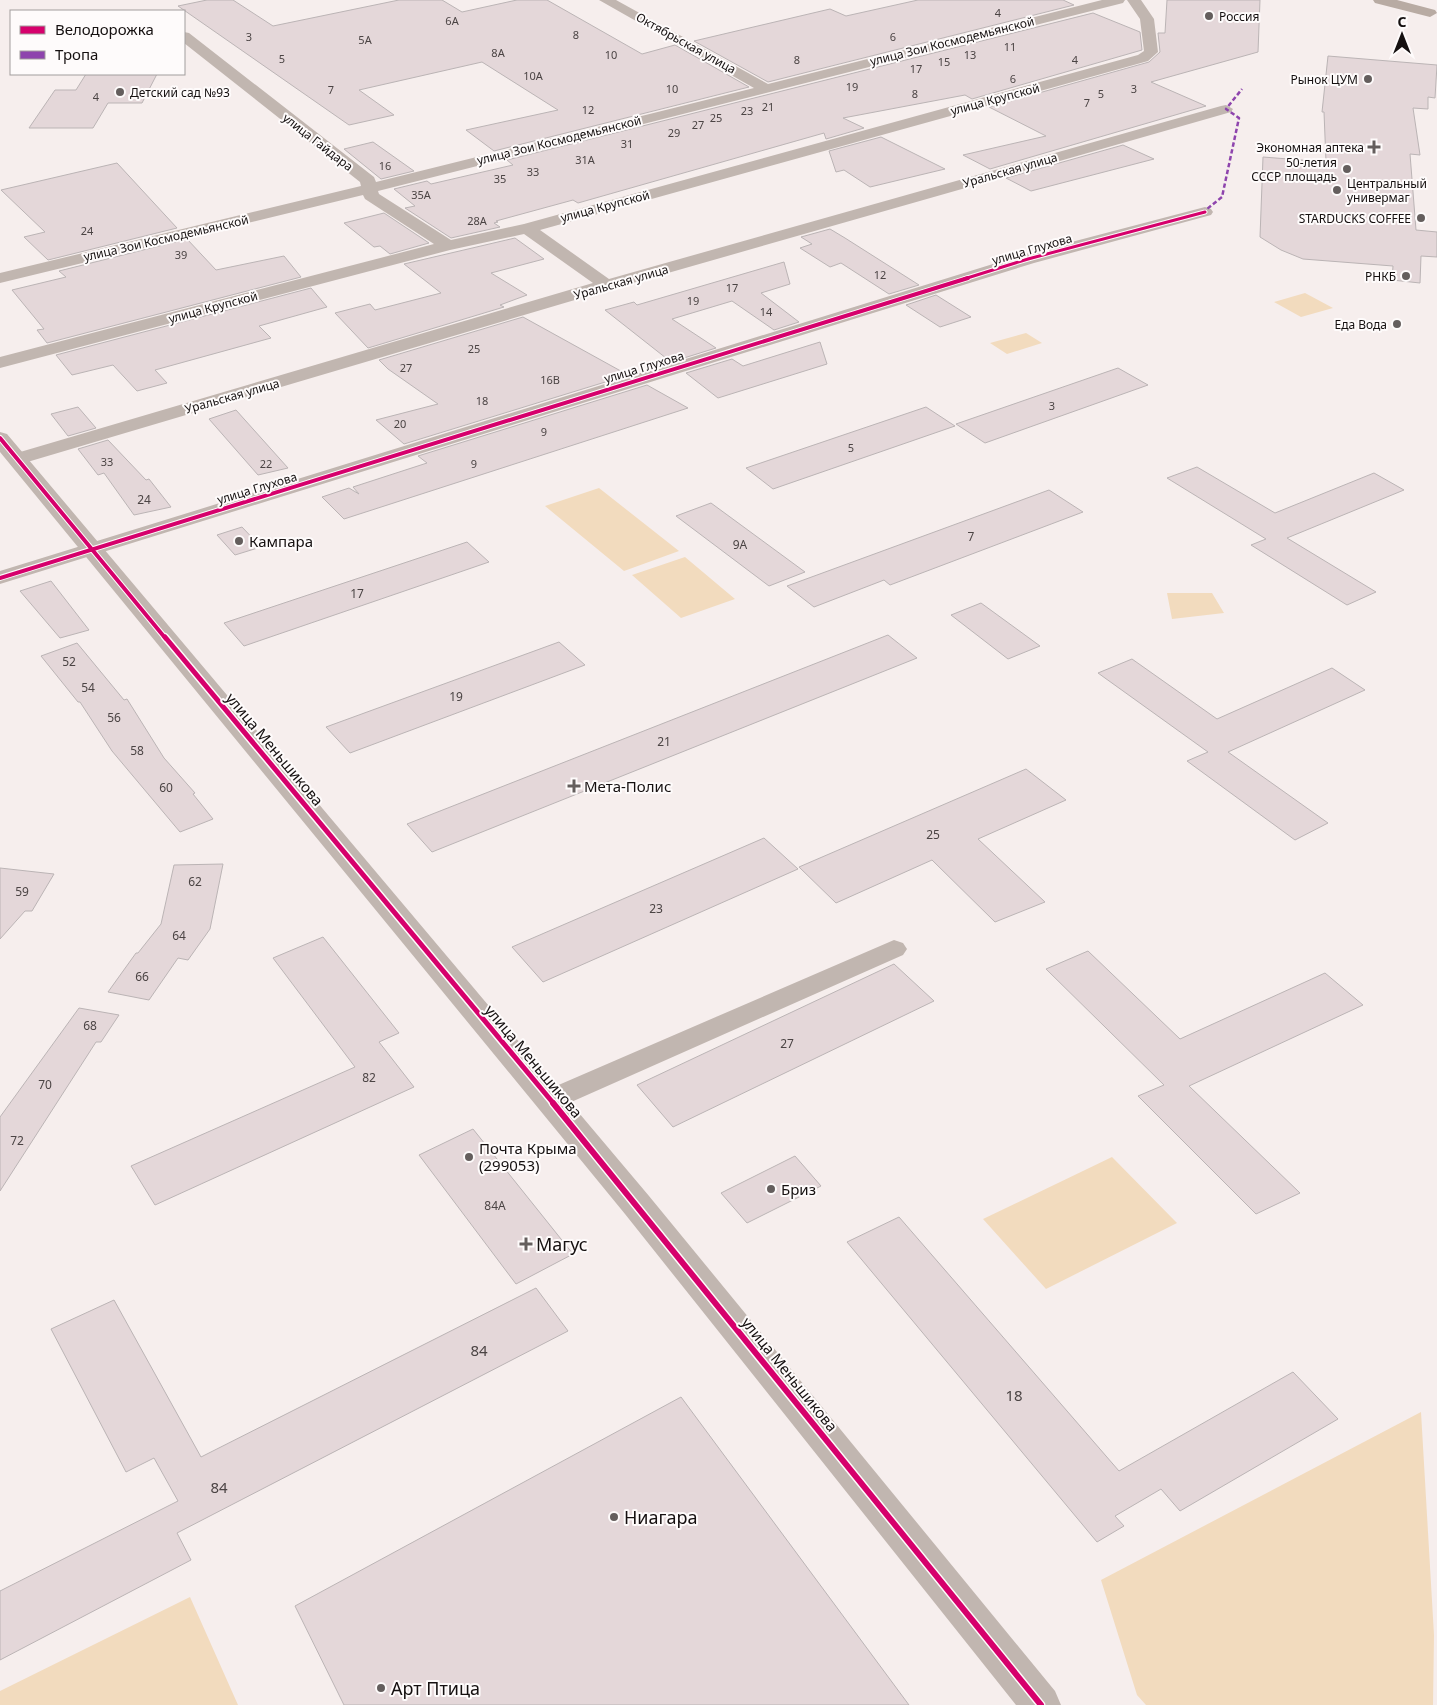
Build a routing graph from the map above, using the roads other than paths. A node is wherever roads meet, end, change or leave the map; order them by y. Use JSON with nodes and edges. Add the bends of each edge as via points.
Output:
{"nodes":[{"id":1,"x":606,"y":0,"type":"edge"},
{"id":2,"x":1118,"y":0,"type":"edge"},
{"id":3,"x":1134,"y":0,"type":"edge"},
{"id":4,"x":1380,"y":0,"type":"edge"},
{"id":5,"x":1410,"y":0,"type":"edge"},
{"id":6,"x":1433,"y":14,"type":"edge"},
{"id":7,"x":185,"y":37,"type":"edge"},
{"id":8,"x":765,"y":88,"type":"junction"},
{"id":9,"x":1226,"y":109,"type":"dead end"},
{"id":10,"x":369,"y":189,"type":"junction"},
{"id":11,"x":1205,"y":212,"type":"dead end"},
{"id":12,"x":527,"y":228,"type":"junction"},
{"id":13,"x":448,"y":246,"type":"junction"},
{"id":14,"x":0,"y":278,"type":"edge"},
{"id":15,"x":606,"y":286,"type":"junction"},
{"id":16,"x":0,"y":363,"type":"edge"},
{"id":17,"x":8,"y":448,"type":"edge"},
{"id":18,"x":92,"y":550,"type":"junction"},
{"id":19,"x":0,"y":578,"type":"edge"},
{"id":20,"x":894,"y":950,"type":"dead end"},
{"id":21,"x":550,"y":1100,"type":"junction"},
{"id":22,"x":1041,"y":1705,"type":"edge"}],
"edges":[{"from":1,"to":8,"type":"street","name":"Октябрьская улица"},
{"from":2,"to":8,"type":"street","name":"улица Зои Космодемьянской"},
{"from":3,"to":12,"type":"street","name":"улица Крупской","via":[[1147,19],[1151,52],[1143,58]]},
{"from":4,"to":6,"type":"main road"},
{"from":5,"to":6,"type":"main road"},
{"from":7,"to":10,"type":"street","name":"улица Гайдара","via":[[368,180]]},
{"from":8,"to":10,"type":"street","name":"улица Зои Космодемьянской"},
{"from":9,"to":15,"type":"street","name":"Уральская улица"},
{"from":10,"to":13,"type":"street","name":"улица Гайдара","via":[[371,196]]},
{"from":10,"to":14,"type":"street","name":"улица Зои Космодемьянской"},
{"from":11,"to":18,"type":"street","name":"улица Глухова","via":[[1019,262]]},
{"from":12,"to":13,"type":"street","name":"улица Крупской"},
{"from":12,"to":15,"type":"street"},
{"from":13,"to":16,"type":"street","name":"улица Крупской"},
{"from":15,"to":17,"type":"street","name":"Уральская улица"},
{"from":17,"to":18,"type":"street","name":"улица Меньшикова"},
{"from":18,"to":19,"type":"street","name":"улица Глухова"},
{"from":18,"to":21,"type":"street","name":"улица Меньшикова"},
{"from":20,"to":21,"type":"street","name":"улица Меньшикова"},
{"from":21,"to":22,"type":"street","name":"улица Меньшикова"}]}
